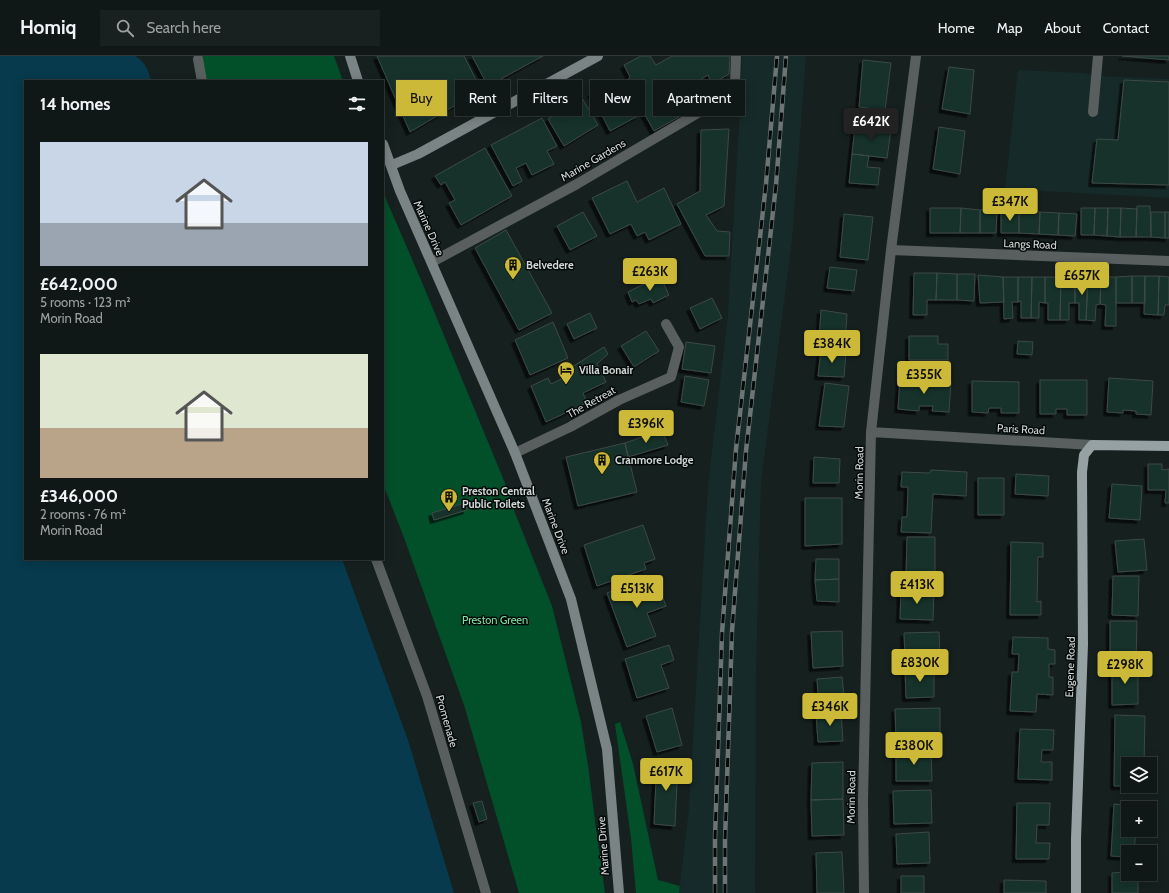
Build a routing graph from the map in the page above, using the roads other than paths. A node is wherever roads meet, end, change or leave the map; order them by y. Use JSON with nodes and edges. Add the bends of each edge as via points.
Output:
{"nodes":[{"id":1,"x":350,"y":56,"type":"edge"},
{"id":2,"x":598,"y":56,"type":"edge"},
{"id":3,"x":736,"y":56,"type":"edge"},
{"id":4,"x":916,"y":56,"type":"edge"},
{"id":5,"x":1098,"y":56,"type":"edge"},
{"id":6,"x":198,"y":59,"type":"dead end"},
{"id":7,"x":202,"y":80,"type":"edge"},
{"id":8,"x":358,"y":80,"type":"edge"},
{"id":9,"x":1093,"y":112,"type":"dead end"},
{"id":10,"x":384,"y":146,"type":"edge"},
{"id":11,"x":392,"y":165,"type":"junction"},
{"id":12,"x":891,"y":250,"type":"junction"},
{"id":13,"x":1169,"y":261,"type":"edge"},
{"id":14,"x":432,"y":262,"type":"junction"},
{"id":15,"x":666,"y":324,"type":"dead end"},
{"id":16,"x":871,"y":432,"type":"junction"},
{"id":17,"x":1092,"y":445,"type":"junction"},
{"id":18,"x":1169,"y":446,"type":"edge"},
{"id":19,"x":515,"y":454,"type":"junction"},
{"id":20,"x":376,"y":560,"type":"edge"},
{"id":21,"x":486,"y":893,"type":"edge"},
{"id":22,"x":619,"y":893,"type":"edge"},
{"id":23,"x":864,"y":893,"type":"edge"},
{"id":24,"x":1076,"y":893,"type":"edge"}],
"edges":[{"from":1,"to":8,"type":"main road"},
{"from":2,"to":11,"type":"main road","via":[[418,154]]},
{"from":3,"to":14,"type":"street","name":"Marine Gardens","via":[[735,85],[732,93],[577,184]]},
{"from":4,"to":12,"type":"street","name":"Morin Road"},
{"from":5,"to":9,"type":"street"},
{"from":6,"to":7,"type":"street"},
{"from":10,"to":11,"type":"main road","name":"Marine Drive"},
{"from":11,"to":14,"type":"main road","name":"Marine Drive","via":[[400,191]]},
{"from":12,"to":13,"type":"street","name":"Langs Road"},
{"from":12,"to":16,"type":"street","name":"Morin Road"},
{"from":14,"to":19,"type":"main road","name":"Marine Drive"},
{"from":15,"to":19,"type":"street","name":"The Retreat","via":[[679,347],[671,377],[619,400],[570,428]]},
{"from":16,"to":17,"type":"street","name":"Paris Road"},
{"from":16,"to":23,"type":"street","name":"Morin Road","via":[[863,801]]},
{"from":17,"to":18,"type":"main road","name":"Paris Road"},
{"from":17,"to":24,"type":"main road","name":"Eugene Road","via":[[1084,455],[1082,472],[1083,644]]},
{"from":19,"to":22,"type":"main road","name":"Marine Drive","via":[[571,599],[608,749]]},
{"from":20,"to":21,"type":"street","name":"Promenade","via":[[427,696]]}]}
